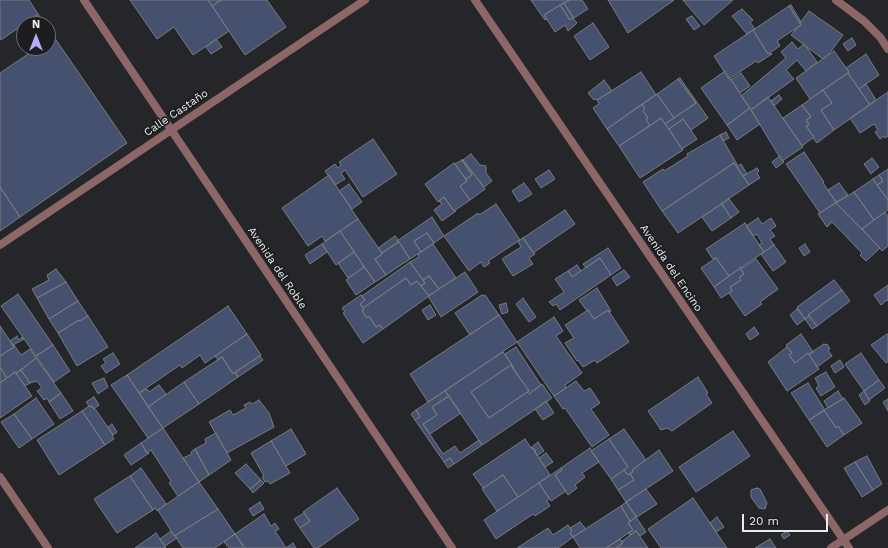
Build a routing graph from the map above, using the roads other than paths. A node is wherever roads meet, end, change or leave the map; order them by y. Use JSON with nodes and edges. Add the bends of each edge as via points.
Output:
{"nodes":[{"id":1,"x":84,"y":0,"type":"edge"},
{"id":2,"x":364,"y":0,"type":"edge"},
{"id":3,"x":475,"y":0,"type":"edge"},
{"id":4,"x":836,"y":0,"type":"edge"},
{"id":5,"x":888,"y":49,"type":"edge"},
{"id":6,"x":171,"y":130,"type":"junction"},
{"id":7,"x":0,"y":245,"type":"edge"},
{"id":8,"x":0,"y":477,"type":"edge"},
{"id":9,"x":888,"y":510,"type":"edge"},
{"id":10,"x":843,"y":540,"type":"junction"},
{"id":11,"x":48,"y":548,"type":"edge"},
{"id":12,"x":452,"y":548,"type":"edge"},
{"id":13,"x":831,"y":548,"type":"edge"},
{"id":14,"x":848,"y":548,"type":"edge"}],
"edges":[{"from":1,"to":6,"type":"street","name":"Avenida del Roble"},
{"from":2,"to":6,"type":"street","name":"Calle Castaño"},
{"from":3,"to":10,"type":"street","name":"Avenida del Encino"},
{"from":4,"to":5,"type":"street","via":[[864,21]]},
{"from":6,"to":7,"type":"street","name":"Calle Castaño"},
{"from":6,"to":12,"type":"street","name":"Avenida del Roble"},
{"from":8,"to":11,"type":"street"},
{"from":9,"to":10,"type":"street"},
{"from":10,"to":13,"type":"street"},
{"from":10,"to":14,"type":"street","name":"Avenida del Encino"}]}
